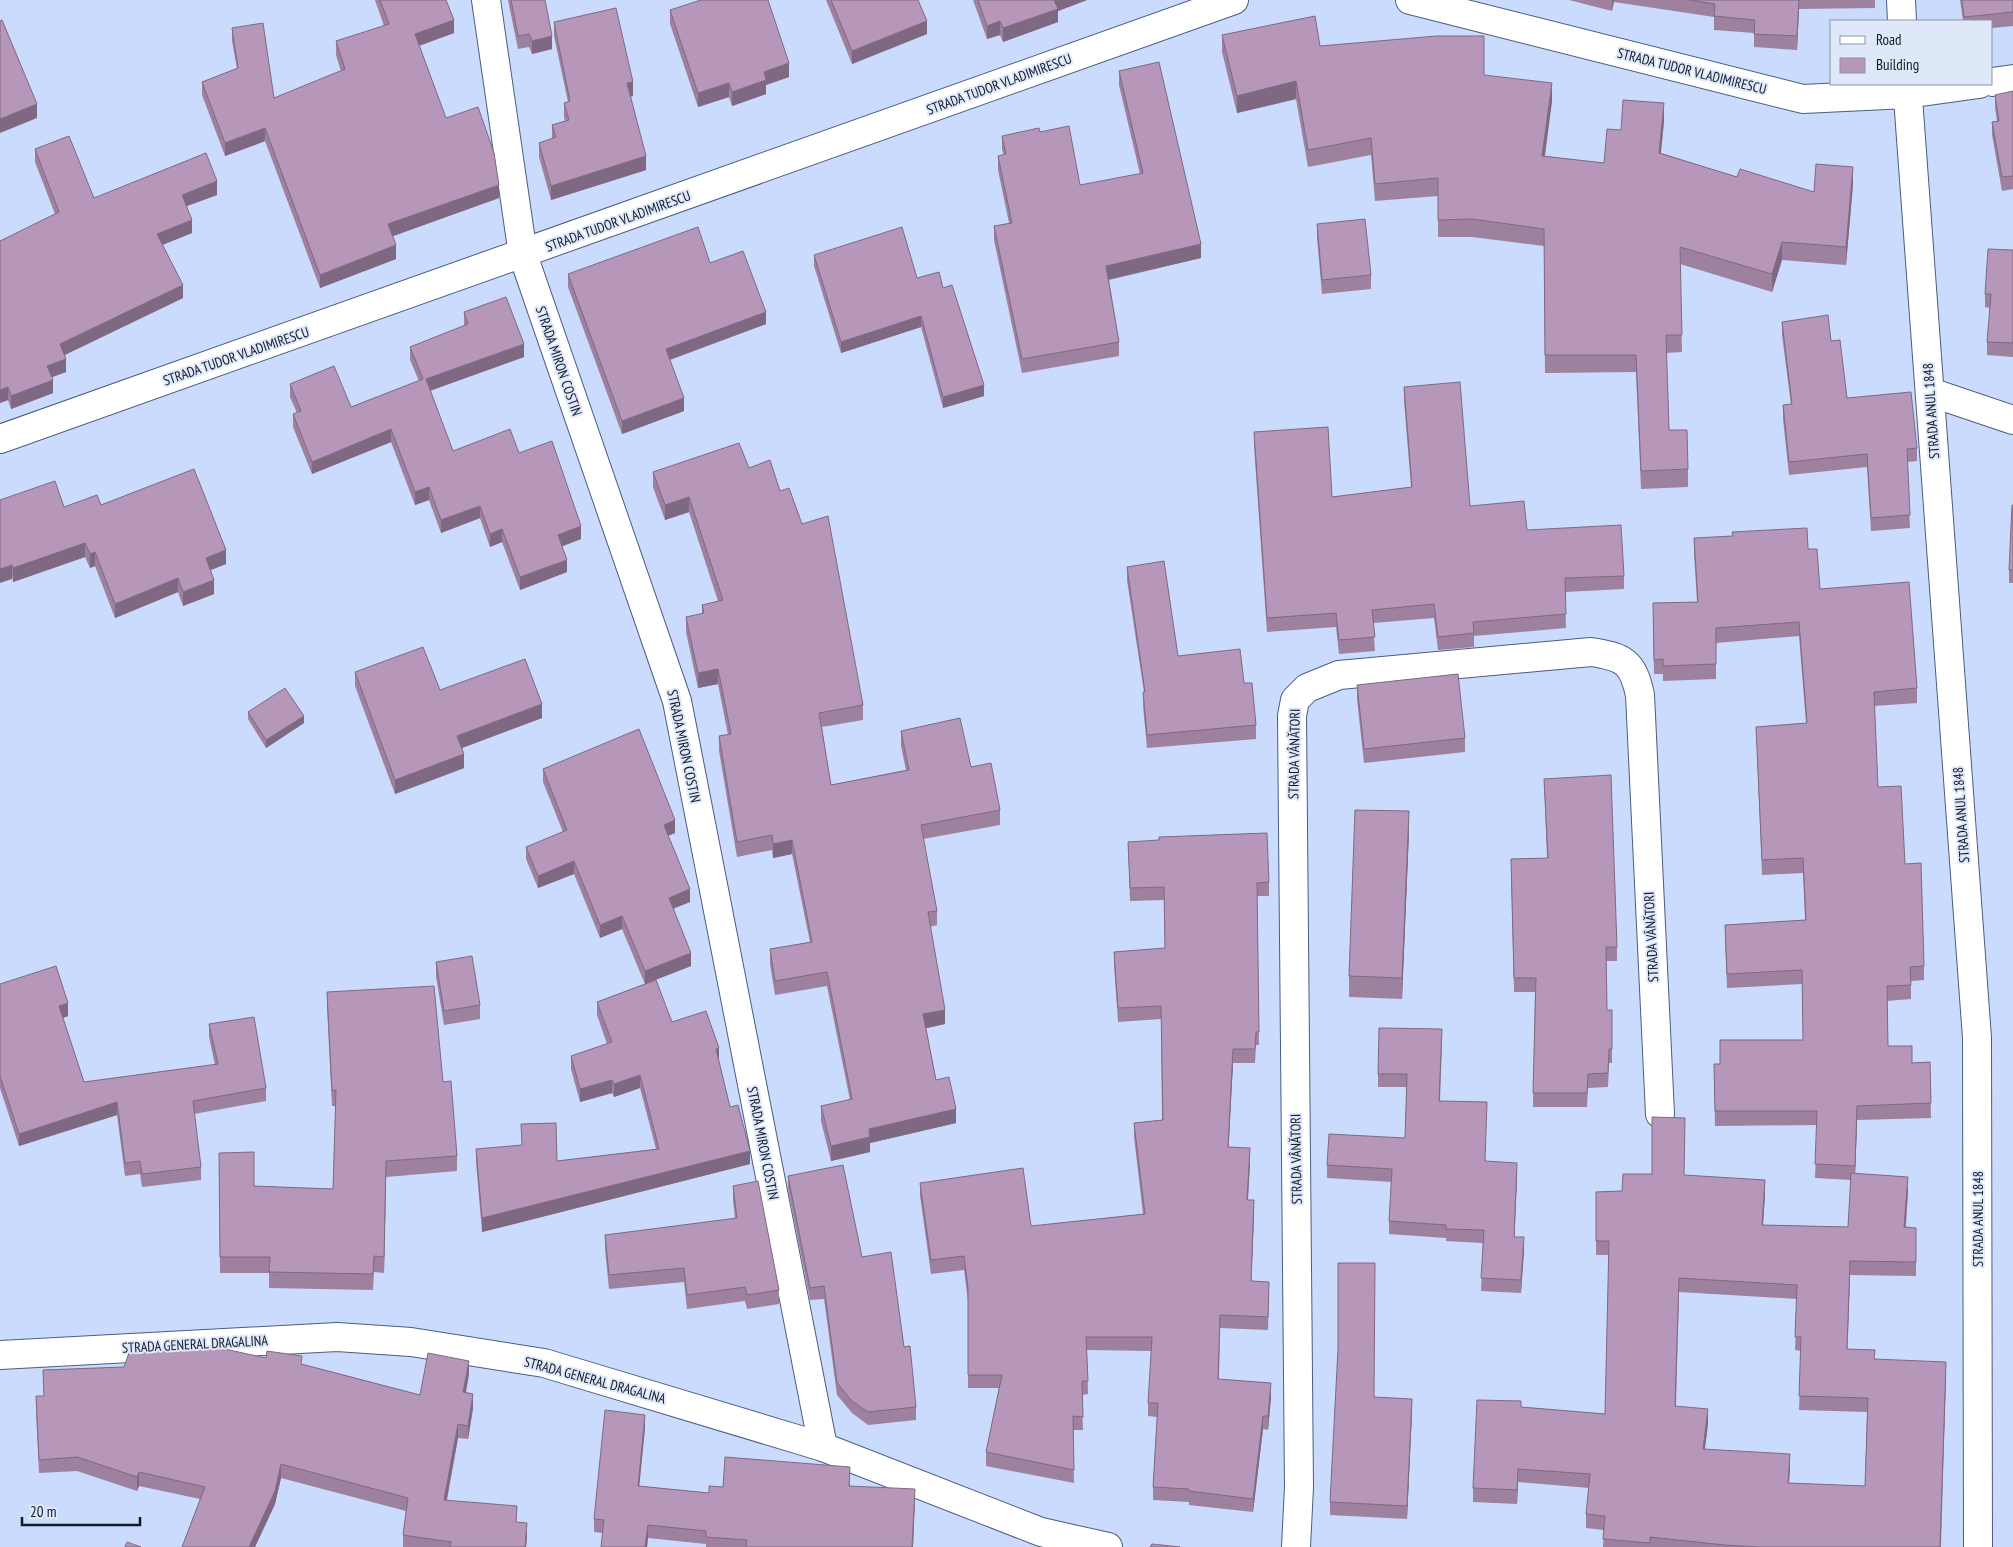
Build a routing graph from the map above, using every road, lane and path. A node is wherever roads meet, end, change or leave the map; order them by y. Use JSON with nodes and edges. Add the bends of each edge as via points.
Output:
{"nodes":[{"id":1,"x":486,"y":0,"type":"edge"},
{"id":2,"x":1234,"y":0,"type":"edge"},
{"id":3,"x":1410,"y":0,"type":"edge"},
{"id":4,"x":1901,"y":0,"type":"edge"},
{"id":5,"x":1902,"y":20,"type":"edge"},
{"id":6,"x":2013,"y":79,"type":"edge"},
{"id":7,"x":1993,"y":82,"type":"edge"},
{"id":8,"x":1965,"y":85,"type":"edge"},
{"id":9,"x":1907,"y":89,"type":"edge"},
{"id":10,"x":523,"y":255,"type":"junction"},
{"id":11,"x":1930,"y":392,"type":"junction"},
{"id":12,"x":2013,"y":420,"type":"edge"},
{"id":13,"x":0,"y":439,"type":"edge"},
{"id":14,"x":1660,"y":1114,"type":"dead end"},
{"id":15,"x":0,"y":1355,"type":"edge"},
{"id":16,"x":823,"y":1447,"type":"junction"},
{"id":17,"x":1042,"y":1540,"type":"edge"},
{"id":18,"x":1108,"y":1547,"type":"edge"},
{"id":19,"x":1296,"y":1547,"type":"edge"},
{"id":20,"x":1978,"y":1547,"type":"edge"}],
"edges":[{"from":1,"to":10,"type":"street","name":"STRADA MIRON COSTIN"},
{"from":2,"to":10,"type":"street","name":"STRADA TUDOR VLADIMIRESCU"},
{"from":3,"to":9,"type":"street","name":"STRADA TUDOR VLADIMIRESCU","via":[[1804,99]]},
{"from":4,"to":5,"type":"street"},
{"from":6,"to":7,"type":"street"},
{"from":8,"to":9,"type":"street","name":"STRADA TUDOR VLADIMIRESCU"},
{"from":9,"to":11,"type":"street","name":"STRADA ANUL 1848"},
{"from":10,"to":13,"type":"street","name":"STRADA TUDOR VLADIMIRESCU"},
{"from":10,"to":16,"type":"street","name":"STRADA MIRON COSTIN","via":[[677,701]]},
{"from":11,"to":12,"type":"street"},
{"from":11,"to":20,"type":"street","name":"STRADA ANUL 1848","via":[[1977,1038]]},
{"from":14,"to":19,"type":"street","name":"STRADA VÂNĂTORI","via":[[1640,695],[1636,677],[1628,664],[1614,656],[1591,652],[1339,675],[1307,688],[1295,700],[1292,716],[1299,1487]]},
{"from":15,"to":16,"type":"street","name":"STRADA GENERAL DRAGALINA","via":[[337,1337],[411,1342],[544,1363]]},
{"from":16,"to":17,"type":"street","name":"STRADA GENERAL DRAGALINA"},
{"from":17,"to":18,"type":"street","name":"STRADA GENERAL DRAGALINA"}]}
